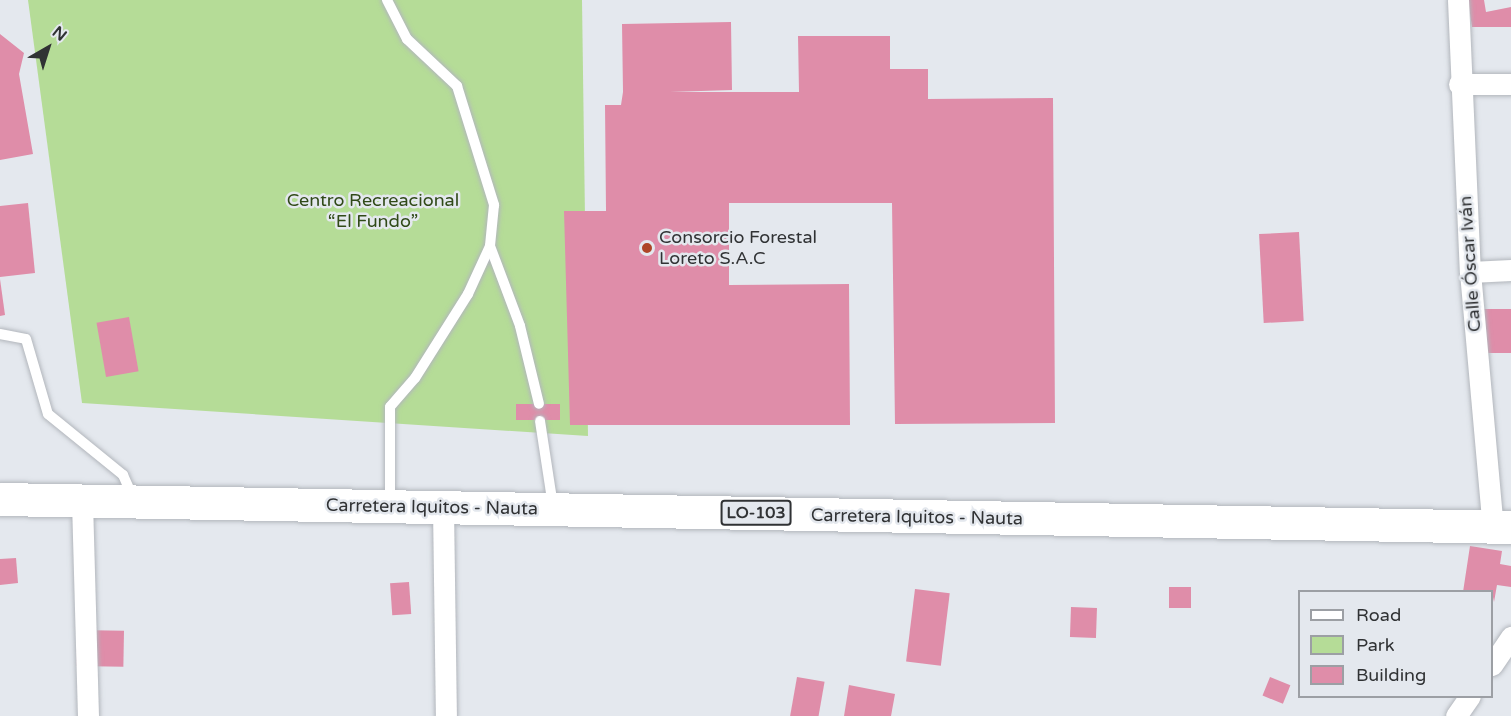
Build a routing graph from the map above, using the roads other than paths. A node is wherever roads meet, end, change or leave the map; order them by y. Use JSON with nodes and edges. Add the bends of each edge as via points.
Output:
{"nodes":[{"id":1,"x":387,"y":0,"type":"edge"},
{"id":2,"x":1458,"y":0,"type":"edge"},
{"id":3,"x":1459,"y":84,"type":"junction"},
{"id":4,"x":1511,"y":84,"type":"edge"},
{"id":5,"x":490,"y":246,"type":"junction"},
{"id":6,"x":1511,"y":270,"type":"edge"},
{"id":7,"x":1470,"y":272,"type":"junction"},
{"id":8,"x":0,"y":334,"type":"edge"},
{"id":9,"x":539,"y":404,"type":"dead end"},
{"id":10,"x":540,"y":420,"type":"dead end"},
{"id":11,"x":0,"y":499,"type":"edge"},
{"id":12,"x":82,"y":501,"type":"junction"},
{"id":13,"x":135,"y":501,"type":"junction"},
{"id":14,"x":390,"y":506,"type":"junction"},
{"id":15,"x":443,"y":507,"type":"junction"},
{"id":16,"x":554,"y":509,"type":"junction"},
{"id":17,"x":1502,"y":528,"type":"edge"},
{"id":18,"x":1511,"y":637,"type":"edge"},
{"id":19,"x":1493,"y":662,"type":"edge"},
{"id":20,"x":1469,"y":698,"type":"edge"},
{"id":21,"x":87,"y":716,"type":"edge"},
{"id":22,"x":446,"y":716,"type":"edge"},
{"id":23,"x":1456,"y":716,"type":"edge"}],
"edges":[{"from":1,"to":5,"type":"lane","via":[[407,39],[457,86],[494,205]]},
{"from":2,"to":3,"type":"street","name":"Calle Óscar Iván"},
{"from":3,"to":4,"type":"street"},
{"from":3,"to":7,"type":"street","name":"Calle Óscar Iván"},
{"from":5,"to":9,"type":"lane","via":[[520,326]]},
{"from":5,"to":14,"type":"lane","via":[[462,303],[415,378],[390,407]]},
{"from":6,"to":7,"type":"street"},
{"from":7,"to":17,"type":"street","name":"Calle Óscar Iván"},
{"from":8,"to":13,"type":"lane","via":[[26,339],[48,414],[123,475]]},
{"from":10,"to":16,"type":"lane"},
{"from":11,"to":12,"type":"main road","name":"Carretera Iquitos - Nauta","number":"LO-103"},
{"from":12,"to":13,"type":"main road","name":"Carretera Iquitos - Nauta","number":"LO-103"},
{"from":12,"to":21,"type":"street"},
{"from":13,"to":14,"type":"main road","name":"Carretera Iquitos - Nauta","number":"LO-103"},
{"from":14,"to":15,"type":"main road","name":"Carretera Iquitos - Nauta","number":"LO-103"},
{"from":15,"to":16,"type":"main road","name":"Carretera Iquitos - Nauta","number":"LO-103"},
{"from":15,"to":22,"type":"street"},
{"from":16,"to":17,"type":"main road","name":"Carretera Iquitos - Nauta","number":"LO-103"},
{"from":18,"to":19,"type":"street"},
{"from":20,"to":23,"type":"street"}]}
